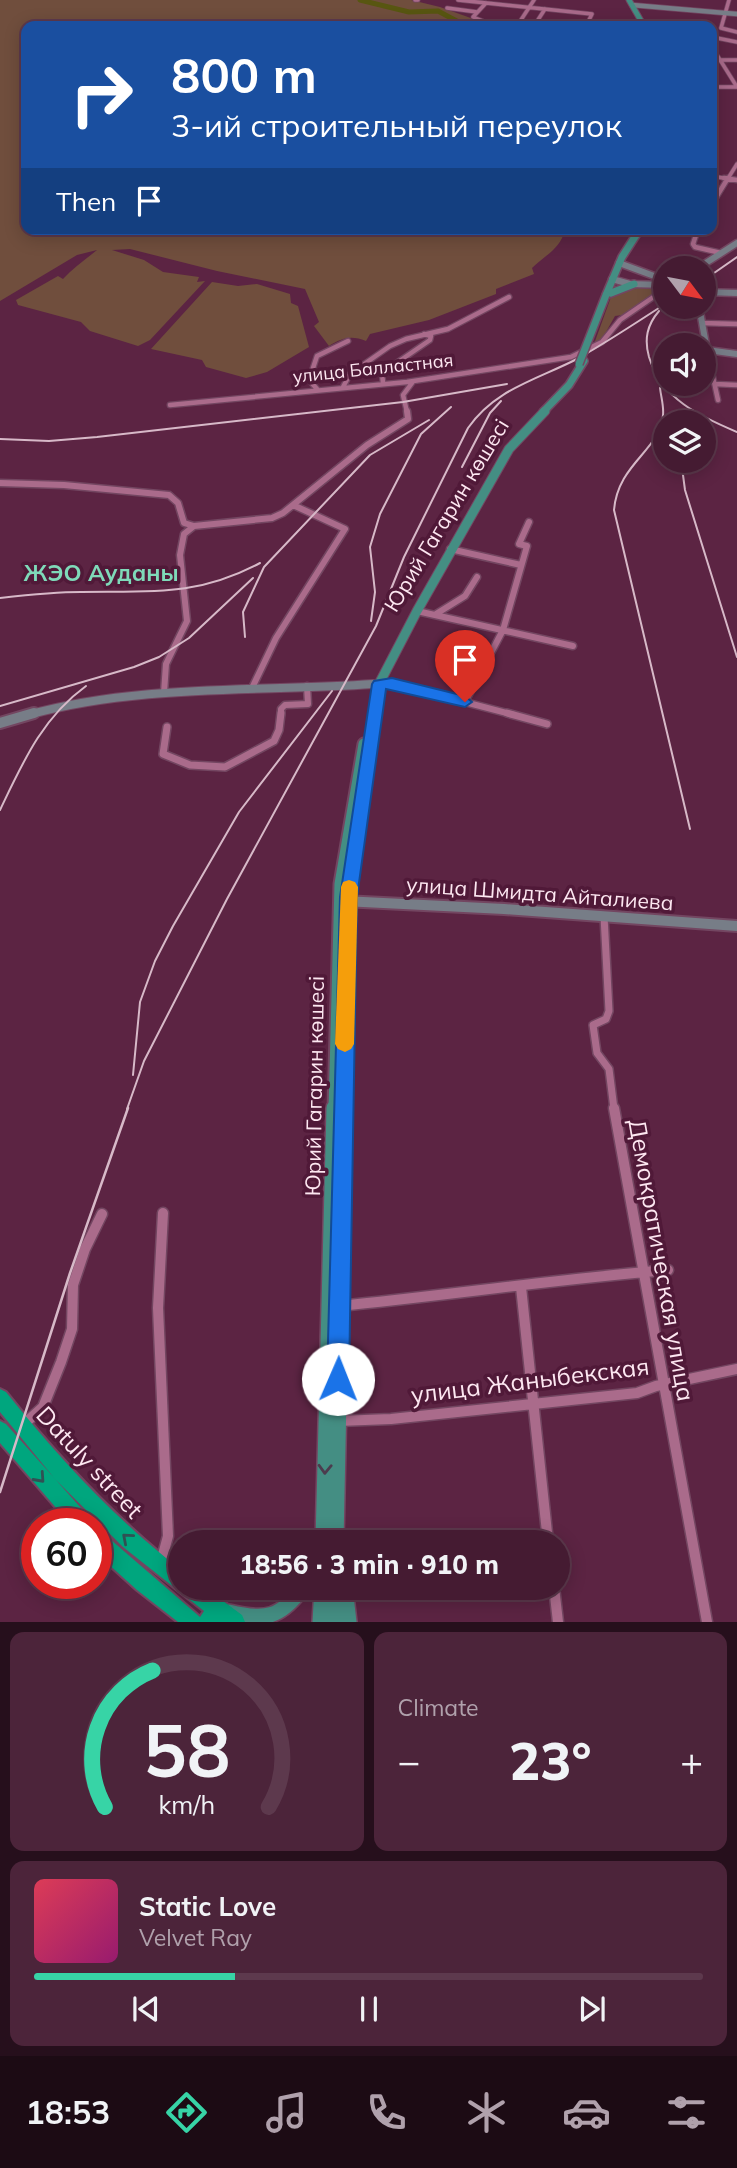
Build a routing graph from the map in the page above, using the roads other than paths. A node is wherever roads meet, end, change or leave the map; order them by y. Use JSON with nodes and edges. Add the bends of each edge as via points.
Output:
{"nodes":[{"id":1,"x":458,"y":0,"type":"edge"},
{"id":2,"x":497,"y":0,"type":"edge"},
{"id":3,"x":729,"y":0,"type":"edge"},
{"id":4,"x":474,"y":2,"type":"junction"},
{"id":5,"x":483,"y":2,"type":"edge"},
{"id":6,"x":631,"y":2,"type":"edge"},
{"id":7,"x":531,"y":4,"type":"edge"},
{"id":8,"x":447,"y":8,"type":"dead end"},
{"id":9,"x":545,"y":9,"type":"junction"},
{"id":10,"x":466,"y":11,"type":"junction"},
{"id":11,"x":477,"y":12,"type":"junction"},
{"id":12,"x":725,"y":13,"type":"junction"},
{"id":13,"x":737,"y":14,"type":"edge"},
{"id":14,"x":483,"y":21,"type":"dead end"},
{"id":15,"x":520,"y":21,"type":"edge"},
{"id":16,"x":537,"y":21,"type":"edge"},
{"id":17,"x":588,"y":21,"type":"edge"},
{"id":18,"x":641,"y":21,"type":"edge"},
{"id":19,"x":737,"y":32,"type":"edge"},
{"id":20,"x":717,"y":38,"type":"edge"},
{"id":21,"x":737,"y":42,"type":"edge"},
{"id":22,"x":717,"y":55,"type":"edge"},
{"id":23,"x":717,"y":60,"type":"edge"},
{"id":24,"x":720,"y":60,"type":"junction"},
{"id":25,"x":737,"y":60,"type":"edge"},
{"id":26,"x":717,"y":87,"type":"edge"},
{"id":27,"x":737,"y":87,"type":"edge"},
{"id":28,"x":737,"y":164,"type":"edge"},
{"id":29,"x":717,"y":177,"type":"edge"},
{"id":30,"x":727,"y":178,"type":"junction"},
{"id":31,"x":737,"y":180,"type":"edge"},
{"id":32,"x":717,"y":195,"type":"edge"},
{"id":33,"x":635,"y":235,"type":"edge"},
{"id":34,"x":696,"y":235,"type":"edge"},
{"id":35,"x":737,"y":243,"type":"edge"},
{"id":36,"x":721,"y":253,"type":"junction"},
{"id":37,"x":716,"y":256,"type":"edge"},
{"id":38,"x":619,"y":263,"type":"junction"},
{"id":39,"x":612,"y":279,"type":"junction"},
{"id":40,"x":653,"y":279,"type":"edge"},
{"id":41,"x":634,"y":284,"type":"junction"},
{"id":42,"x":643,"y":284,"type":"junction"},
{"id":43,"x":653,"y":284,"type":"edge"},
{"id":44,"x":653,"y":287,"type":"edge"},
{"id":45,"x":716,"y":292,"type":"edge"},
{"id":46,"x":737,"y":293,"type":"edge"},
{"id":47,"x":606,"y":295,"type":"junction"},
{"id":48,"x":509,"y":296,"type":"dead end"},
{"id":49,"x":653,"y":297,"type":"edge"},
{"id":50,"x":701,"y":319,"type":"edge"},
{"id":51,"x":702,"y":323,"type":"junction"},
{"id":52,"x":737,"y":324,"type":"edge"},
{"id":53,"x":704,"y":333,"type":"edge"},
{"id":54,"x":424,"y":334,"type":"junction"},
{"id":55,"x":348,"y":341,"type":"dead end"},
{"id":56,"x":716,"y":354,"type":"edge"},
{"id":57,"x":737,"y":354,"type":"edge"},
{"id":58,"x":581,"y":360,"type":"junction"},
{"id":59,"x":423,"y":380,"type":"junction"},
{"id":60,"x":383,"y":383,"type":"junction"},
{"id":61,"x":716,"y":384,"type":"edge"},
{"id":62,"x":737,"y":385,"type":"edge"},
{"id":63,"x":343,"y":387,"type":"junction"},
{"id":64,"x":317,"y":389,"type":"junction"},
{"id":65,"x":716,"y":389,"type":"edge"},
{"id":66,"x":718,"y":400,"type":"dead end"},
{"id":67,"x":170,"y":405,"type":"dead end"},
{"id":68,"x":0,"y":483,"type":"edge"},
{"id":69,"x":293,"y":505,"type":"junction"},
{"id":70,"x":529,"y":522,"type":"dead end"},
{"id":71,"x":194,"y":526,"type":"junction"},
{"id":72,"x":450,"y":549,"type":"junction"},
{"id":73,"x":521,"y":565,"type":"junction"},
{"id":74,"x":477,"y":577,"type":"dead end"},
{"id":75,"x":417,"y":611,"type":"junction"},
{"id":76,"x":435,"y":615,"type":"junction"},
{"id":77,"x":503,"y":630,"type":"junction"},
{"id":78,"x":573,"y":646,"type":"dead end"},
{"id":79,"x":376,"y":684,"type":"junction"},
{"id":80,"x":307,"y":686,"type":"junction"},
{"id":81,"x":252,"y":688,"type":"junction"},
{"id":82,"x":164,"y":693,"type":"junction"},
{"id":83,"x":465,"y":702,"type":"junction"},
{"id":84,"x":0,"y":723,"type":"edge"},
{"id":85,"x":547,"y":724,"type":"dead end"},
{"id":86,"x":167,"y":727,"type":"dead end"},
{"id":87,"x":344,"y":901,"type":"junction"},
{"id":88,"x":604,"y":916,"type":"junction"},
{"id":89,"x":737,"y":926,"type":"edge"},
{"id":90,"x":163,"y":1213,"type":"dead end"},
{"id":91,"x":102,"y":1214,"type":"dead end"},
{"id":92,"x":668,"y":1270,"type":"dead end"},
{"id":93,"x":642,"y":1272,"type":"junction"},
{"id":94,"x":521,"y":1287,"type":"junction"},
{"id":95,"x":340,"y":1306,"type":"junction"},
{"id":96,"x":737,"y":1369,"type":"edge"},
{"id":97,"x":666,"y":1384,"type":"junction"},
{"id":98,"x":0,"y":1398,"type":"edge"},
{"id":99,"x":531,"y":1403,"type":"junction"},
{"id":100,"x":332,"y":1422,"type":"junction"},
{"id":101,"x":22,"y":1426,"type":"junction"},
{"id":102,"x":0,"y":1430,"type":"edge"},
{"id":103,"x":68,"y":1508,"type":"edge"},
{"id":104,"x":336,"y":1509,"type":"junction"},
{"id":105,"x":322,"y":1530,"type":"edge"},
{"id":106,"x":335,"y":1530,"type":"edge"},
{"id":107,"x":340,"y":1530,"type":"edge"},
{"id":108,"x":547,"y":1530,"type":"edge"},
{"id":109,"x":112,"y":1554,"type":"edge"},
{"id":110,"x":160,"y":1566,"type":"junction"},
{"id":111,"x":168,"y":1572,"type":"edge"},
{"id":112,"x":199,"y":1600,"type":"edge"},
{"id":113,"x":293,"y":1600,"type":"edge"},
{"id":114,"x":321,"y":1600,"type":"edge"},
{"id":115,"x":335,"y":1600,"type":"edge"},
{"id":116,"x":346,"y":1600,"type":"edge"},
{"id":117,"x":555,"y":1600,"type":"edge"},
{"id":118,"x":212,"y":1615,"type":"edge"},
{"id":119,"x":193,"y":1622,"type":"edge"},
{"id":120,"x":235,"y":1622,"type":"edge"},
{"id":121,"x":320,"y":1622,"type":"edge"},
{"id":122,"x":334,"y":1622,"type":"edge"},
{"id":123,"x":349,"y":1622,"type":"edge"},
{"id":124,"x":558,"y":1622,"type":"edge"},
{"id":125,"x":708,"y":1622,"type":"edge"}],
"edges":[{"from":1,"to":4,"type":"street"},
{"from":2,"to":7,"type":"street"},
{"from":3,"to":12,"type":"street"},
{"from":4,"to":5,"type":"street"},
{"from":4,"to":10,"type":"street"},
{"from":5,"to":7,"type":"street"},
{"from":5,"to":11,"type":"street"},
{"from":6,"to":12,"type":"street"},
{"from":6,"to":18,"type":"main road"},
{"from":7,"to":9,"type":"street"},
{"from":7,"to":15,"type":"street"},
{"from":8,"to":10,"type":"street"},
{"from":9,"to":16,"type":"street"},
{"from":9,"to":17,"type":"street","via":[[592,14]]},
{"from":10,"to":11,"type":"street"},
{"from":11,"to":14,"type":"street","via":[[473,18]]},
{"from":12,"to":13,"type":"street"},
{"from":12,"to":19,"type":"street","via":[[721,28]]},
{"from":20,"to":21,"type":"street"},
{"from":22,"to":24,"type":"street"},
{"from":23,"to":24,"type":"street"},
{"from":24,"to":25,"type":"street"},
{"from":24,"to":27,"type":"street"},
{"from":26,"to":27,"type":"street"},
{"from":28,"to":30,"type":"street"},
{"from":29,"to":30,"type":"street"},
{"from":30,"to":31,"type":"street"},
{"from":30,"to":32,"type":"street"},
{"from":33,"to":38,"type":"main road","name":"Юрий Гагарин көшесі"},
{"from":34,"to":36,"type":"street","via":[[693,244],[699,249]]},
{"from":35,"to":36,"type":"street"},
{"from":36,"to":37,"type":"street"},
{"from":38,"to":39,"type":"main road","name":"Юрий Гагарин көшесі"},
{"from":38,"to":40,"type":"street"},
{"from":39,"to":41,"type":"street"},
{"from":39,"to":47,"type":"main road","name":"Юрий Гагарин көшесі"},
{"from":41,"to":42,"type":"street"},
{"from":41,"to":47,"type":"main road"},
{"from":42,"to":43,"type":"street"},
{"from":42,"to":44,"type":"street"},
{"from":45,"to":46,"type":"street"},
{"from":47,"to":58,"type":"main road","name":"Юрий Гагарин көшесі","bridge":true},
{"from":48,"to":54,"type":"street","via":[[466,321]]},
{"from":49,"to":58,"type":"street","via":[[620,320]]},
{"from":50,"to":51,"type":"street"},
{"from":51,"to":52,"type":"street"},
{"from":51,"to":53,"type":"street"},
{"from":54,"to":60,"type":"street","via":[[430,340],[382,373]]},
{"from":54,"to":63,"type":"street","via":[[379,352],[350,374]]},
{"from":55,"to":64,"type":"street","via":[[317,356],[309,380]]},
{"from":56,"to":57,"type":"street"},
{"from":58,"to":59,"type":"street","name":"улица Балластная"},
{"from":58,"to":72,"type":"main road","name":"Юрий Гагарин көшесі","via":[[570,379],[513,436]]},
{"from":59,"to":60,"type":"street","name":"улица Балластная"},
{"from":59,"to":69,"type":"street","via":[[403,392],[408,419],[367,445]]},
{"from":60,"to":63,"type":"street","name":"улица Балластная"},
{"from":61,"to":62,"type":"street"},
{"from":63,"to":64,"type":"street","name":"улица Балластная"},
{"from":64,"to":67,"type":"street","name":"улица Балластная"},
{"from":65,"to":66,"type":"street"},
{"from":68,"to":71,"type":"street","via":[[169,495],[178,503],[184,523]]},
{"from":69,"to":71,"type":"street","via":[[272,518]]},
{"from":69,"to":81,"type":"street","via":[[345,529],[276,638]]},
{"from":70,"to":73,"type":"street","via":[[519,544],[527,545]]},
{"from":71,"to":82,"type":"street","via":[[181,539],[187,621],[166,664]]},
{"from":72,"to":73,"type":"street"},
{"from":72,"to":75,"type":"main road","name":"Юрий Гагарин көшесі"},
{"from":72,"to":79,"type":"main road","name":"Юрий Гагарин көшесі"},
{"from":73,"to":77,"type":"street"},
{"from":74,"to":76,"type":"street","via":[[465,596]]},
{"from":75,"to":76,"type":"street"},
{"from":75,"to":79,"type":"main road","name":"Юрий Гагарин көшесі"},
{"from":76,"to":77,"type":"street"},
{"from":77,"to":78,"type":"street"},
{"from":77,"to":83,"type":"street"},
{"from":79,"to":80,"type":"street"},
{"from":79,"to":83,"type":"street","via":[[392,683]]},
{"from":79,"to":87,"type":"main road","name":"Юрий Гагарин көшесі"},
{"from":80,"to":81,"type":"street"},
{"from":80,"to":86,"type":"street","via":[[308,704],[281,709],[274,742],[220,768],[169,760],[163,754]]},
{"from":81,"to":82,"type":"street"},
{"from":82,"to":84,"type":"street","via":[[57,708]]},
{"from":83,"to":85,"type":"street"},
{"from":87,"to":88,"type":"street","name":"улица Шмидта Айталиева"},
{"from":87,"to":95,"type":"main road","name":"Юрий Гагарин көшесі"},
{"from":87,"to":100,"type":"main road","name":"Юрий Гагарин көшесі"},
{"from":88,"to":89,"type":"street","name":"улица Шмидта Айталиева"},
{"from":88,"to":93,"type":"street","name":"Демократическая улица","via":[[609,1011],[606,1019],[593,1024],[597,1053],[611,1078]]},
{"from":90,"to":110,"type":"street","via":[[159,1308],[168,1536]]},
{"from":91,"to":101,"type":"street","via":[[73,1285],[72,1329],[61,1362],[43,1407]]},
{"from":92,"to":93,"type":"street"},
{"from":93,"to":94,"type":"street"},
{"from":93,"to":97,"type":"street","name":"Демократическая улица"},
{"from":94,"to":95,"type":"street"},
{"from":94,"to":99,"type":"street"},
{"from":95,"to":100,"type":"main road","name":"Юрий Гагарин көшесі"},
{"from":96,"to":97,"type":"street","name":"улица Жаныбекская"},
{"from":97,"to":99,"type":"street","name":"улица Жаныбекская","via":[[637,1393]]},
{"from":97,"to":125,"type":"street","name":"Демократическая улица"},
{"from":98,"to":101,"type":"highway","name":"Datuly street"},
{"from":99,"to":100,"type":"street","name":"улица Жаныбекская"},
{"from":99,"to":108,"type":"street"},
{"from":100,"to":104,"type":"main road","name":"Юрий Гагарин көшесі"},
{"from":100,"to":105,"type":"main road","name":"Юрий Гагарин көшесі","one_way":true},
{"from":110,"to":101,"type":"highway","name":"Datuly street","one_way":true,"via":[[119,1532]]},
{"from":102,"to":103,"type":"highway","name":"Datuly street","one_way":true},
{"from":104,"to":106,"type":"main road","name":"Юрий Гагарин көшесі"},
{"from":104,"to":107,"type":"main road"},
{"from":109,"to":119,"type":"highway"},
{"from":110,"to":111,"type":"highway","name":"Datuly street"},
{"from":112,"to":118,"type":"highway"},
{"from":113,"to":118,"type":"main road","via":[[266,1618]]},
{"from":114,"to":121,"type":"main road"},
{"from":115,"to":122,"type":"main road"},
{"from":116,"to":123,"type":"main road"},
{"from":117,"to":124,"type":"street"},
{"from":118,"to":120,"type":"highway"}]}
